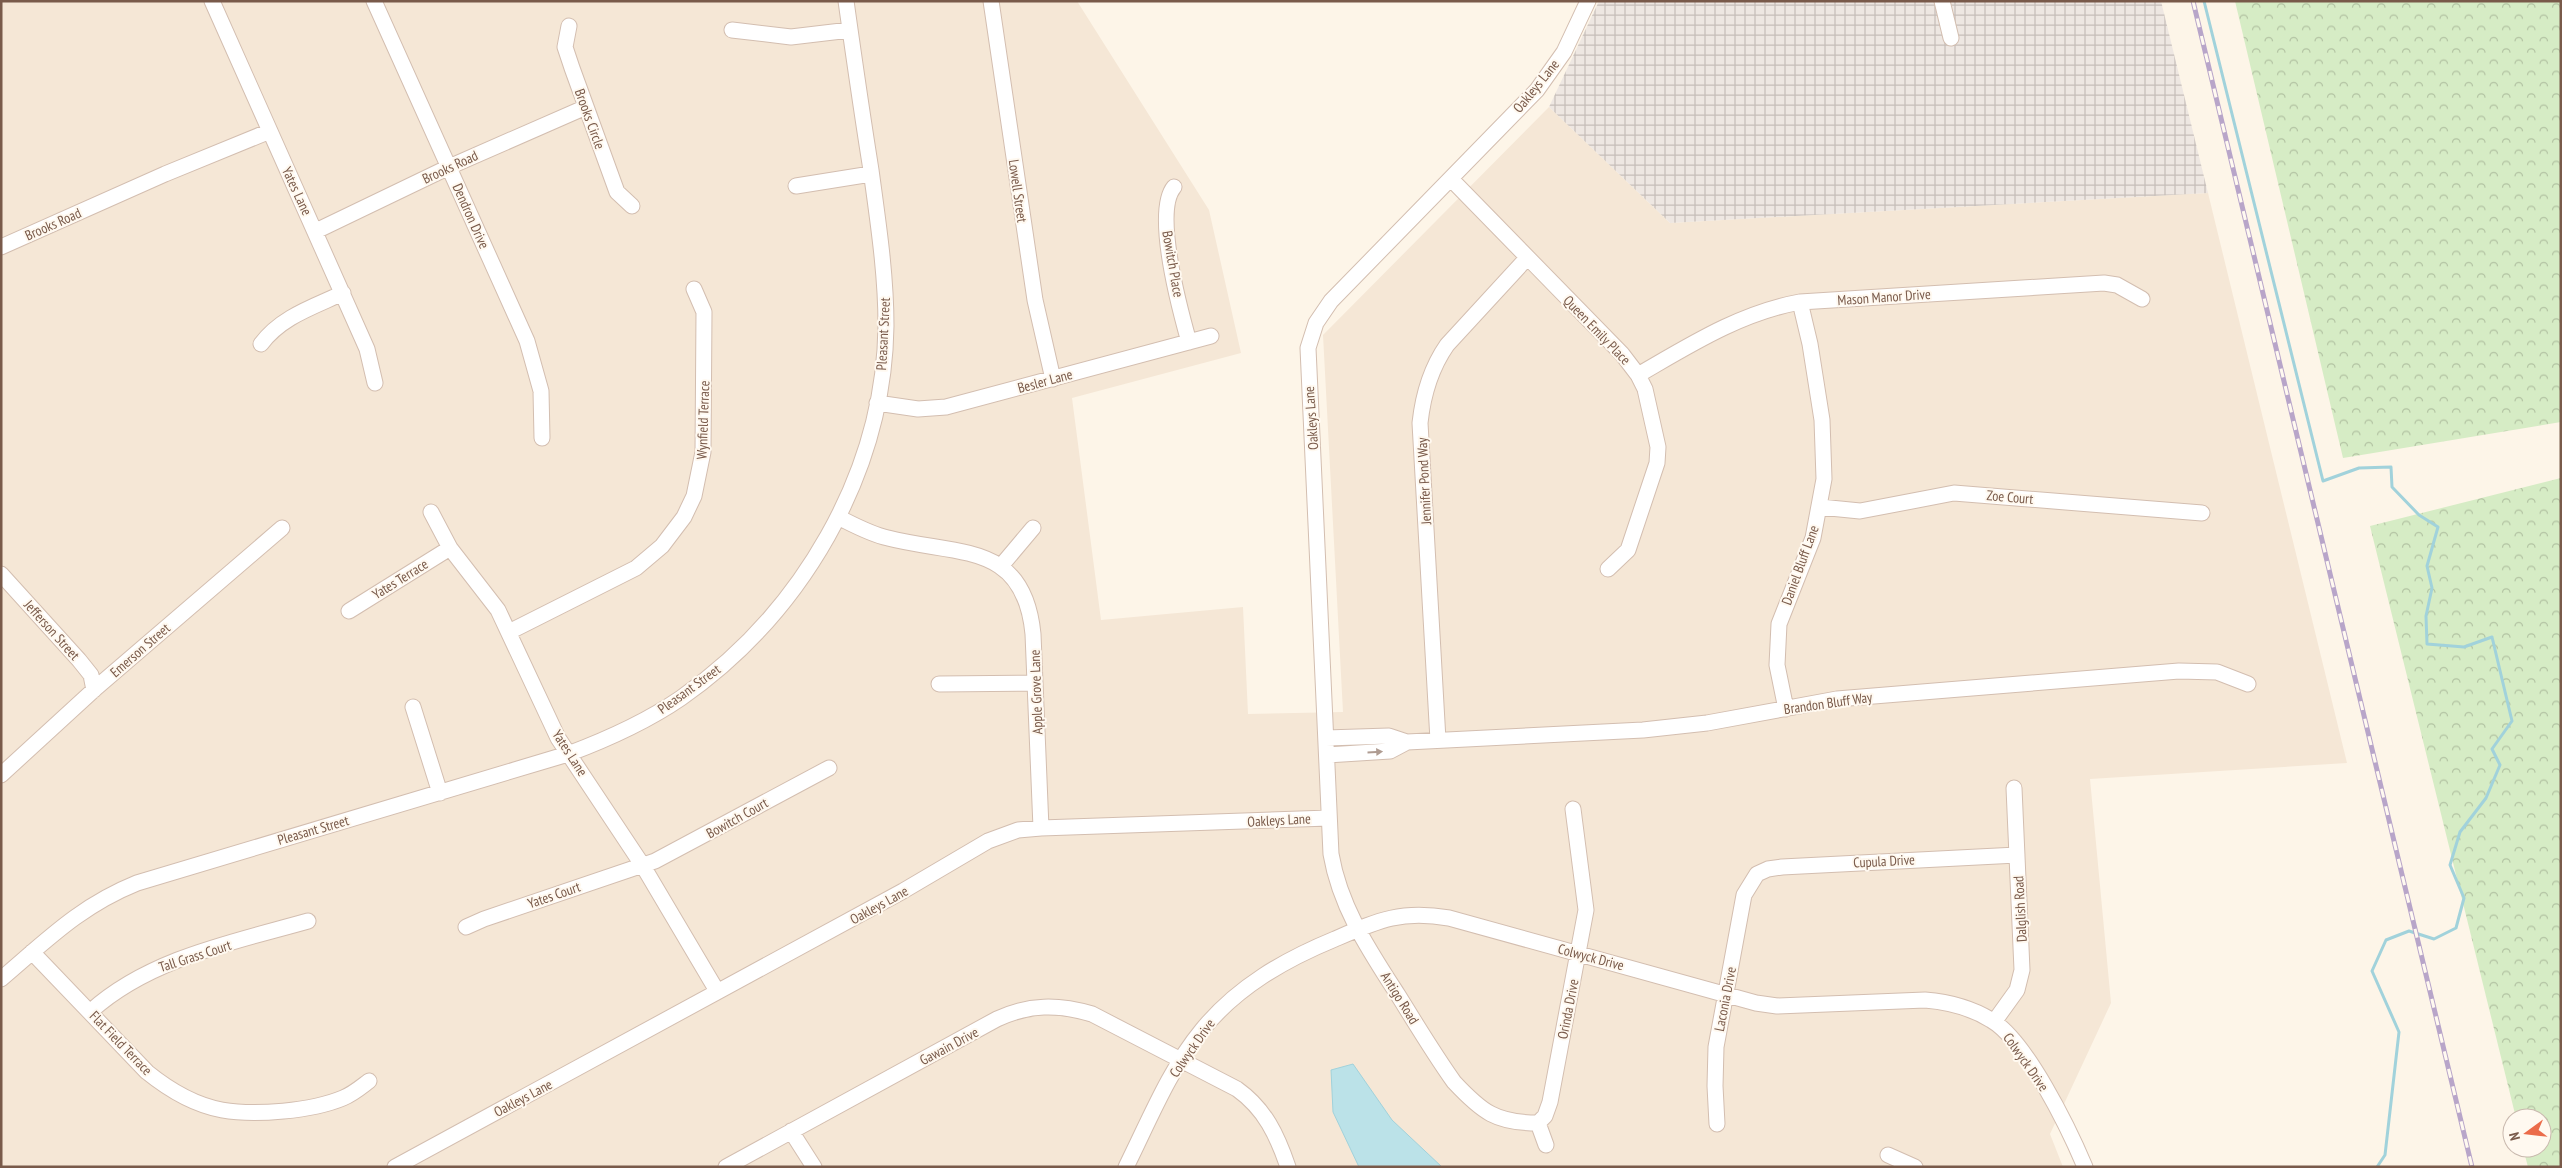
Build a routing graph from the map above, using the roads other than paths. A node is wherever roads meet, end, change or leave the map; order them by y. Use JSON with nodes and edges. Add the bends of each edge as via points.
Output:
{"nodes":[{"id":1,"x":212,"y":1,"type":"edge"},
{"id":2,"x":374,"y":1,"type":"edge"},
{"id":3,"x":846,"y":1,"type":"edge"},
{"id":4,"x":991,"y":1,"type":"edge"},
{"id":5,"x":1588,"y":1,"type":"edge"},
{"id":6,"x":1942,"y":1,"type":"edge"},
{"id":7,"x":569,"y":26,"type":"dead end"},
{"id":8,"x":732,"y":30,"type":"dead end"},
{"id":9,"x":850,"y":30,"type":"junction"},
{"id":10,"x":1951,"y":38,"type":"dead end"},
{"id":11,"x":586,"y":107,"type":"junction"},
{"id":12,"x":270,"y":131,"type":"junction"},
{"id":13,"x":449,"y":167,"type":"junction"},
{"id":14,"x":871,"y":174,"type":"junction"},
{"id":15,"x":1450,"y":179,"type":"junction"},
{"id":16,"x":796,"y":186,"type":"dead end"},
{"id":17,"x":1174,"y":186,"type":"dead end"},
{"id":18,"x":632,"y":206,"type":"dead end"},
{"id":19,"x":316,"y":230,"type":"junction"},
{"id":20,"x":1,"y":247,"type":"edge"},
{"id":21,"x":1527,"y":258,"type":"junction"},
{"id":22,"x":694,"y":289,"type":"dead end"},
{"id":23,"x":343,"y":293,"type":"junction"},
{"id":24,"x":2142,"y":299,"type":"dead end"},
{"id":25,"x":1800,"y":302,"type":"junction"},
{"id":26,"x":1211,"y":336,"type":"dead end"},
{"id":27,"x":1189,"y":342,"type":"junction"},
{"id":28,"x":261,"y":344,"type":"dead end"},
{"id":29,"x":1638,"y":375,"type":"junction"},
{"id":30,"x":1053,"y":379,"type":"junction"},
{"id":31,"x":374,"y":383,"type":"dead end"},
{"id":32,"x":877,"y":403,"type":"junction"},
{"id":33,"x":542,"y":438,"type":"dead end"},
{"id":34,"x":1820,"y":507,"type":"junction"},
{"id":35,"x":431,"y":512,"type":"dead end"},
{"id":36,"x":2202,"y":513,"type":"dead end"},
{"id":37,"x":838,"y":517,"type":"junction"},
{"id":38,"x":282,"y":528,"type":"dead end"},
{"id":39,"x":1033,"y":528,"type":"dead end"},
{"id":40,"x":450,"y":548,"type":"junction"},
{"id":41,"x":1001,"y":566,"type":"junction"},
{"id":42,"x":1608,"y":569,"type":"dead end"},
{"id":43,"x":1,"y":574,"type":"edge"},
{"id":44,"x":349,"y":611,"type":"dead end"},
{"id":45,"x":509,"y":632,"type":"junction"},
{"id":46,"x":1035,"y":683,"type":"junction"},
{"id":47,"x":939,"y":684,"type":"dead end"},
{"id":48,"x":2248,"y":684,"type":"dead end"},
{"id":49,"x":94,"y":690,"type":"junction"},
{"id":50,"x":413,"y":707,"type":"dead end"},
{"id":51,"x":1786,"y":709,"type":"junction"},
{"id":52,"x":1326,"y":738,"type":"junction"},
{"id":53,"x":1438,"y":740,"type":"junction"},
{"id":54,"x":1407,"y":742,"type":"junction"},
{"id":55,"x":568,"y":754,"type":"junction"},
{"id":56,"x":1326,"y":755,"type":"junction"},
{"id":57,"x":829,"y":768,"type":"dead end"},
{"id":58,"x":1,"y":775,"type":"edge"},
{"id":59,"x":2014,"y":788,"type":"dead end"},
{"id":60,"x":440,"y":793,"type":"junction"},
{"id":61,"x":1573,"y":809,"type":"dead end"},
{"id":62,"x":1329,"y":818,"type":"junction"},
{"id":63,"x":1041,"y":828,"type":"junction"},
{"id":64,"x":2017,"y":855,"type":"junction"},
{"id":65,"x":643,"y":866,"type":"junction"},
{"id":66,"x":1754,"y":878,"type":"joint"},
{"id":67,"x":308,"y":921,"type":"dead end"},
{"id":68,"x":466,"y":928,"type":"dead end"},
{"id":69,"x":1358,"y":929,"type":"junction"},
{"id":70,"x":32,"y":952,"type":"junction"},
{"id":71,"x":1580,"y":954,"type":"junction"},
{"id":72,"x":1,"y":979,"type":"edge"},
{"id":73,"x":718,"y":991,"type":"junction"},
{"id":74,"x":1725,"y":994,"type":"junction"},
{"id":75,"x":91,"y":1011,"type":"junction"},
{"id":76,"x":1994,"y":1022,"type":"junction"},
{"id":77,"x":1182,"y":1061,"type":"junction"},
{"id":78,"x":368,"y":1081,"type":"dead end"},
{"id":79,"x":1538,"y":1123,"type":"junction"},
{"id":80,"x":1717,"y":1124,"type":"dead end"},
{"id":81,"x":791,"y":1131,"type":"junction"},
{"id":82,"x":1546,"y":1145,"type":"dead end"},
{"id":83,"x":1888,"y":1155,"type":"dead end"},
{"id":84,"x":2082,"y":1166,"type":"edge"},
{"id":85,"x":395,"y":1167,"type":"edge"},
{"id":86,"x":726,"y":1167,"type":"edge"},
{"id":87,"x":814,"y":1167,"type":"edge"},
{"id":88,"x":1126,"y":1167,"type":"edge"},
{"id":89,"x":1288,"y":1167,"type":"edge"},
{"id":90,"x":1915,"y":1167,"type":"edge"}],
"edges":[{"from":1,"to":12,"type":"street","name":"Yates Lane"},
{"from":2,"to":13,"type":"street","name":"Dendron Drive"},
{"from":3,"to":9,"type":"street","name":"Pleasant Street"},
{"from":4,"to":30,"type":"street","name":"Lowell Street","via":[[1035,300]]},
{"from":5,"to":15,"type":"street","name":"Oakleys Lane","via":[[1567,46],[1537,90]]},
{"from":6,"to":10,"type":"street"},
{"from":7,"to":11,"type":"street","name":"Brooks Circle","via":[[565,47]]},
{"from":8,"to":9,"type":"street","via":[[791,37]]},
{"from":9,"to":14,"type":"street","name":"Pleasant Street"},
{"from":11,"to":13,"type":"street","name":"Brooks Road"},
{"from":11,"to":18,"type":"street","name":"Brooks Circle","via":[[617,192]]},
{"from":12,"to":19,"type":"street","name":"Yates Lane"},
{"from":12,"to":20,"type":"street","name":"Brooks Road"},
{"from":13,"to":19,"type":"street","name":"Brooks Road"},
{"from":13,"to":33,"type":"street","name":"Dendron Drive","via":[[534,359],[541,391]]},
{"from":14,"to":16,"type":"street"},
{"from":14,"to":32,"type":"street","name":"Pleasant Street","via":[[886,293],[884,352]]},
{"from":15,"to":21,"type":"street","name":"Queen Emily Place"},
{"from":15,"to":52,"type":"street","name":"Oakleys Lane","via":[[1332,301],[1316,324],[1310,341],[1308,370]]},
{"from":17,"to":27,"type":"street","name":"Bowitch Place","via":[[1168,195],[1166,225]]},
{"from":19,"to":23,"type":"street","name":"Yates Lane"},
{"from":21,"to":29,"type":"street","name":"Queen Emily Place","via":[[1622,354]]},
{"from":21,"to":53,"type":"street","name":"Jennifer Pond Way","via":[[1447,345],[1430,376],[1422,407],[1420,423]]},
{"from":22,"to":45,"type":"street","name":"Wynfield Terrace","via":[[704,312],[703,452],[696,488],[684,517],[662,546],[636,568]]},
{"from":23,"to":28,"type":"street","via":[[287,319]]},
{"from":23,"to":31,"type":"street","name":"Yates Lane","via":[[367,349]]},
{"from":24,"to":25,"type":"street","name":"Mason Manor Drive","via":[[2117,285],[2104,283]]},
{"from":25,"to":29,"type":"street","name":"Mason Manor Drive","via":[[1748,316],[1703,337]]},
{"from":25,"to":34,"type":"street","name":"Daniel Bluff Lane","via":[[1822,420],[1824,457]]},
{"from":26,"to":27,"type":"street","name":"Besler Lane"},
{"from":27,"to":30,"type":"street","name":"Besler Lane"},
{"from":29,"to":42,"type":"street","name":"Queen Emily Place","via":[[1652,415],[1658,447],[1657,463],[1628,550]]},
{"from":30,"to":32,"type":"street","name":"Besler Lane","via":[[946,407],[918,409]]},
{"from":32,"to":37,"type":"street","name":"Pleasant Street","via":[[861,462]]},
{"from":34,"to":36,"type":"street","name":"Zoe Court","via":[[1860,510],[1960,493]]},
{"from":34,"to":51,"type":"street","name":"Daniel Bluff Lane","via":[[1778,630],[1777,665]]},
{"from":35,"to":40,"type":"street","name":"Yates Lane"},
{"from":37,"to":41,"type":"street","name":"Apple Grove Lane","via":[[886,538],[977,555]]},
{"from":37,"to":55,"type":"street","name":"Pleasant Street","via":[[812,563],[784,601],[757,633],[712,675],[668,706],[625,730]]},
{"from":38,"to":49,"type":"street","name":"Emerson Street"},
{"from":39,"to":41,"type":"street"},
{"from":40,"to":44,"type":"street","name":"Yates Terrace"},
{"from":40,"to":45,"type":"street","name":"Yates Lane","via":[[493,603]]},
{"from":41,"to":46,"type":"street","name":"Apple Grove Lane","via":[[1019,585],[1031,613]]},
{"from":43,"to":49,"type":"street","name":"Jefferson Street","via":[[79,660],[91,675]]},
{"from":45,"to":55,"type":"street","name":"Yates Lane"},
{"from":46,"to":47,"type":"street"},
{"from":46,"to":63,"type":"street","name":"Apple Grove Lane"},
{"from":48,"to":51,"type":"street","name":"Brandon Bluff Way","via":[[2217,672],[2193,670],[1837,699]]},
{"from":49,"to":58,"type":"street","name":"Emerson Street"},
{"from":50,"to":60,"type":"street"},
{"from":51,"to":53,"type":"street","name":"Brandon Bluff Way","via":[[1643,730]]},
{"from":52,"to":54,"type":"street","name":"Brandon Bluff Way","via":[[1389,736]]},
{"from":52,"to":56,"type":"street","name":"Oakleys Lane"},
{"from":53,"to":54,"type":"street","name":"Brandon Bluff Way"},
{"from":56,"to":54,"type":"street","name":"Brandon Bluff Way","one_way":true,"via":[[1390,751]]},
{"from":55,"to":60,"type":"street","name":"Pleasant Street"},
{"from":55,"to":65,"type":"street","name":"Yates Lane"},
{"from":56,"to":62,"type":"street","name":"Oakleys Lane"},
{"from":57,"to":65,"type":"street","name":"Bowitch Court"},
{"from":59,"to":64,"type":"street","name":"Dalglish Road"},
{"from":60,"to":70,"type":"street","name":"Pleasant Street","via":[[137,883],[75,915]]},
{"from":61,"to":71,"type":"street","name":"Orinda Drive","via":[[1586,901]]},
{"from":62,"to":63,"type":"street","name":"Oakleys Lane"},
{"from":62,"to":69,"type":"street","name":"Antigo Road","via":[[1330,854],[1335,877]]},
{"from":63,"to":73,"type":"street","name":"Oakleys Lane","via":[[1018,830],[988,841],[904,891]]},
{"from":64,"to":66,"type":"street","name":"Cupula Drive","via":[[1782,867],[1768,869]]},
{"from":64,"to":76,"type":"street","name":"Dalglish Road","via":[[2022,970],[2017,990]]},
{"from":65,"to":68,"type":"street","name":"Yates Court","via":[[484,919]]},
{"from":65,"to":73,"type":"street","name":"Yates Lane"},
{"from":66,"to":74,"type":"street","name":"Laconia Drive","via":[[1744,896]]},
{"from":67,"to":75,"type":"street","name":"Tall Grass Court","via":[[160,966],[126,983]]},
{"from":69,"to":71,"type":"street","name":"Colwyck Drive","via":[[1386,918],[1429,915]]},
{"from":69,"to":77,"type":"street","name":"Colwyck Drive","via":[[1258,978],[1213,1017]]},
{"from":69,"to":79,"type":"street","name":"Antigo Road","via":[[1443,1066],[1468,1097],[1494,1116],[1511,1123]]},
{"from":70,"to":72,"type":"street","name":"Pleasant Street"},
{"from":70,"to":75,"type":"street","name":"Flat Field Terrace"},
{"from":71,"to":74,"type":"street","name":"Colwyck Drive"},
{"from":71,"to":79,"type":"street","name":"Orinda Drive","via":[[1550,1102],[1545,1116]]},
{"from":73,"to":85,"type":"street","name":"Oakleys Lane"},
{"from":74,"to":76,"type":"street","name":"Colwyck Drive","via":[[1777,1006],[1907,1000],[1949,1002]]},
{"from":74,"to":80,"type":"street","name":"Laconia Drive","via":[[1714,1065]]},
{"from":75,"to":78,"type":"street","name":"Flat Field Terrace","via":[[160,1083],[187,1098],[222,1110],[257,1113],[293,1109],[341,1099]]},
{"from":76,"to":84,"type":"street","name":"Colwyck Drive","via":[[2021,1051],[2064,1120]]},
{"from":77,"to":81,"type":"street","name":"Gawain Drive","via":[[1092,1014],[1056,1006],[1026,1008],[997,1020]]},
{"from":77,"to":88,"type":"street","name":"Colwyck Drive"},
{"from":77,"to":89,"type":"street","name":"Gawain Drive","via":[[1254,1101],[1267,1120]]},
{"from":79,"to":82,"type":"street"},
{"from":81,"to":86,"type":"street","name":"Gawain Drive"},
{"from":81,"to":87,"type":"street"},
{"from":83,"to":90,"type":"street"}]}
